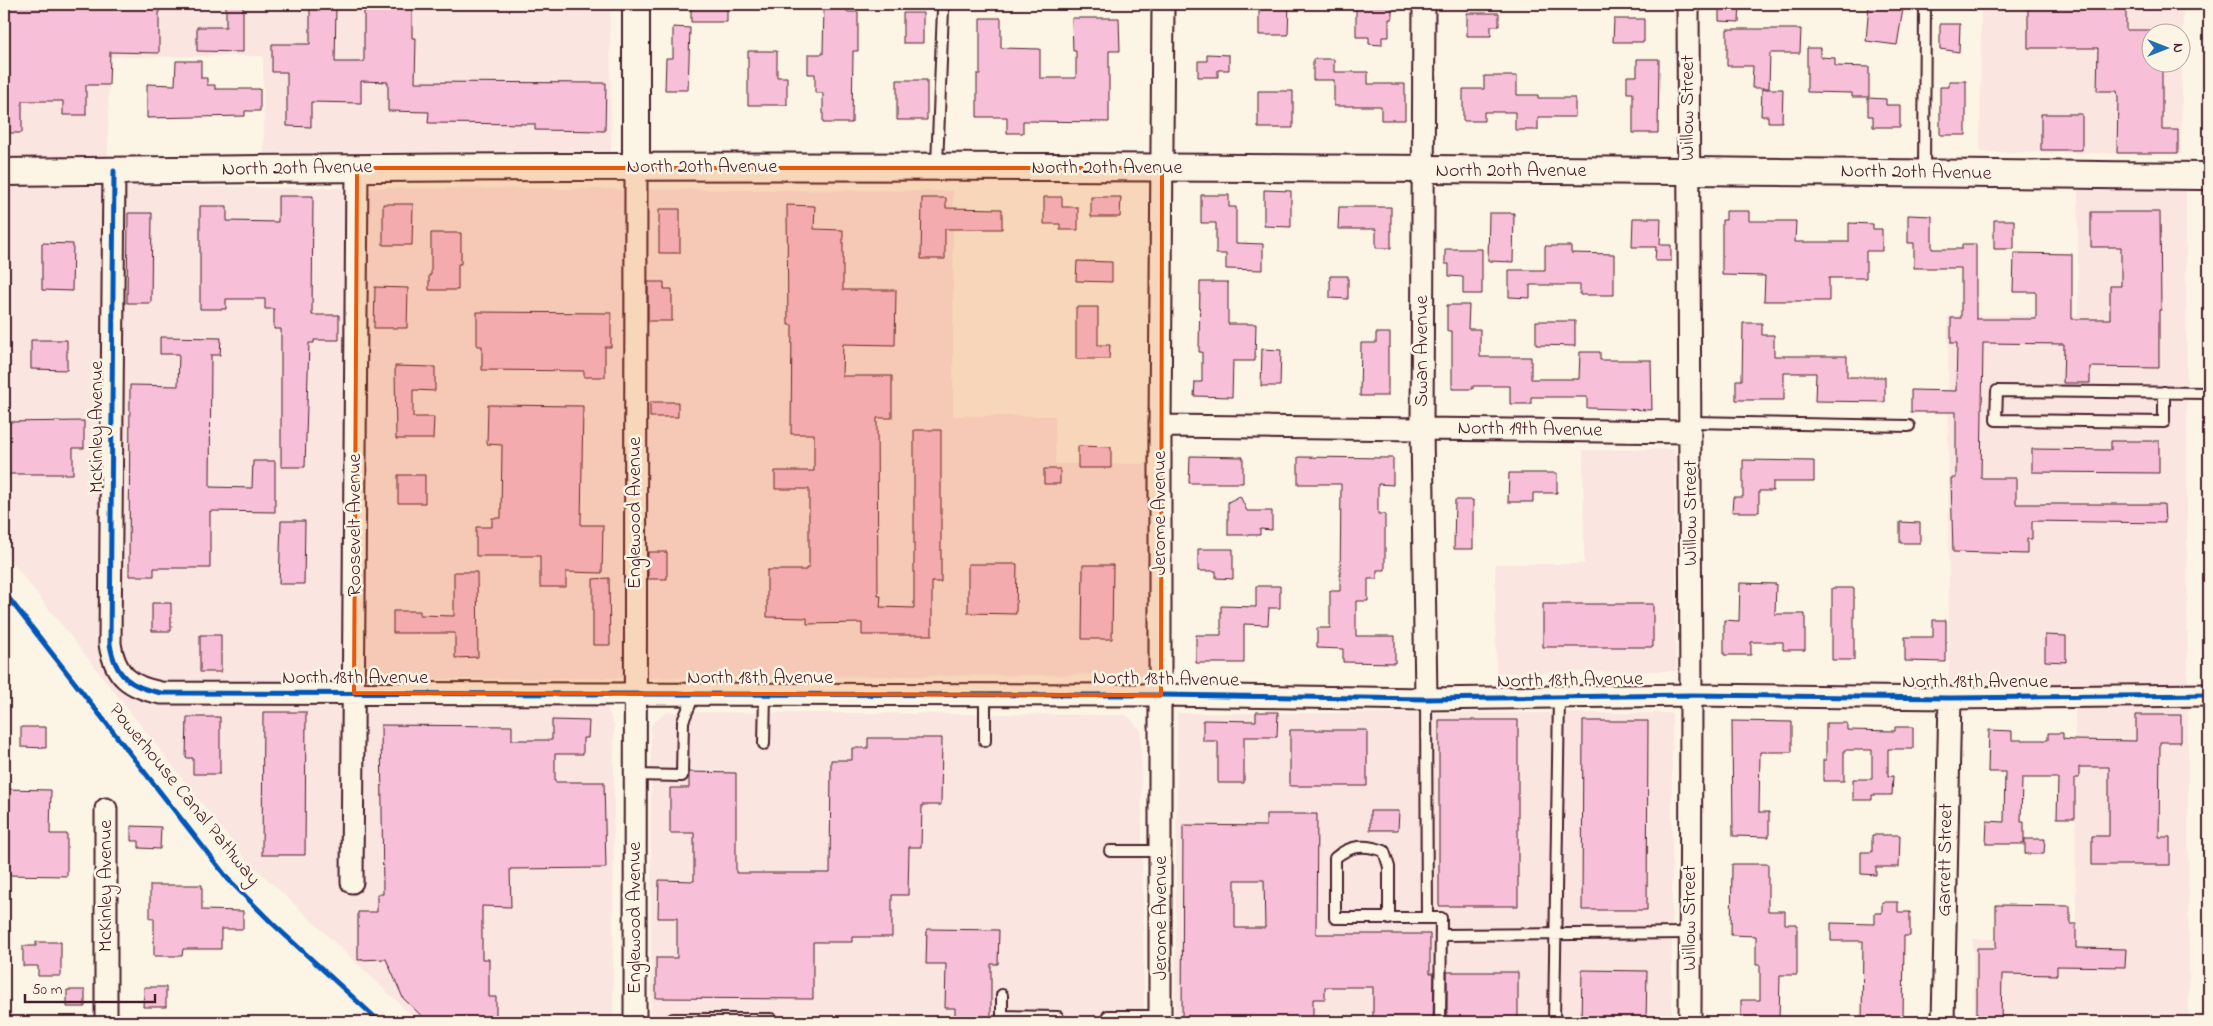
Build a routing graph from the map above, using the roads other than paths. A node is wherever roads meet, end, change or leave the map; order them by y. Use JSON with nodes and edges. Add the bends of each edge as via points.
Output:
{"nodes":[{"id":1,"x":636,"y":4,"type":"edge"},
{"id":2,"x":941,"y":4,"type":"edge"},
{"id":3,"x":1163,"y":4,"type":"edge"},
{"id":4,"x":1424,"y":4,"type":"edge"},
{"id":5,"x":1688,"y":4,"type":"edge"},
{"id":6,"x":1925,"y":4,"type":"edge"},
{"id":7,"x":636,"y":166,"type":"junction"},
{"id":8,"x":937,"y":167,"type":"junction"},
{"id":9,"x":357,"y":168,"type":"junction"},
{"id":10,"x":1162,"y":168,"type":"junction"},
{"id":11,"x":1423,"y":170,"type":"junction"},
{"id":12,"x":114,"y":171,"type":"junction"},
{"id":13,"x":1688,"y":171,"type":"junction"},
{"id":14,"x":4,"y":172,"type":"edge"},
{"id":15,"x":1924,"y":174,"type":"junction"},
{"id":16,"x":2209,"y":176,"type":"edge"},
{"id":17,"x":2164,"y":392,"type":"junction"},
{"id":18,"x":2209,"y":393,"type":"edge"},
{"id":19,"x":1160,"y":426,"type":"junction"},
{"id":20,"x":1909,"y":426,"type":"dead end"},
{"id":21,"x":1690,"y":427,"type":"junction"},
{"id":22,"x":1422,"y":429,"type":"junction"},
{"id":23,"x":125,"y":679,"type":"joint"},
{"id":24,"x":354,"y":693,"type":"junction"},
{"id":25,"x":635,"y":693,"type":"junction"},
{"id":26,"x":696,"y":693,"type":"junction"},
{"id":27,"x":765,"y":693,"type":"junction"},
{"id":28,"x":985,"y":694,"type":"junction"},
{"id":29,"x":1161,"y":694,"type":"junction"},
{"id":30,"x":1691,"y":694,"type":"junction"},
{"id":31,"x":1559,"y":696,"type":"junction"},
{"id":32,"x":2209,"y":696,"type":"edge"},
{"id":33,"x":1950,"y":698,"type":"junction"},
{"id":34,"x":1426,"y":699,"type":"junction"},
{"id":35,"x":985,"y":740,"type":"dead end"},
{"id":36,"x":764,"y":744,"type":"dead end"},
{"id":37,"x":635,"y":775,"type":"junction"},
{"id":38,"x":106,"y":809,"type":"dead end"},
{"id":39,"x":1110,"y":851,"type":"dead end"},
{"id":40,"x":1161,"y":851,"type":"junction"},
{"id":41,"x":352,"y":882,"type":"dead end"},
{"id":42,"x":1427,"y":918,"type":"junction"},
{"id":43,"x":1389,"y":919,"type":"junction"},
{"id":44,"x":1690,"y":933,"type":"junction"},
{"id":45,"x":1555,"y":934,"type":"junction"},
{"id":46,"x":1441,"y":935,"type":"junction"},
{"id":47,"x":1002,"y":995,"type":"dead end"},
{"id":48,"x":1108,"y":1016,"type":"dead end"},
{"id":49,"x":1058,"y":1017,"type":"dead end"},
{"id":50,"x":673,"y":1019,"type":"dead end"},
{"id":51,"x":1160,"y":1019,"type":"edge"},
{"id":52,"x":106,"y":1022,"type":"edge"},
{"id":53,"x":635,"y":1022,"type":"edge"},
{"id":54,"x":771,"y":1022,"type":"edge"},
{"id":55,"x":1440,"y":1022,"type":"edge"},
{"id":56,"x":1554,"y":1022,"type":"edge"},
{"id":57,"x":1690,"y":1022,"type":"edge"},
{"id":58,"x":1943,"y":1022,"type":"edge"}],
"edges":[{"from":1,"to":7,"type":"street","name":"Englewood Avenue"},
{"from":2,"to":8,"type":"lane"},
{"from":3,"to":10,"type":"street","name":"Jerome Avenue"},
{"from":4,"to":11,"type":"street","name":"Swan Avenue"},
{"from":5,"to":13,"type":"street","name":"Willow Street"},
{"from":6,"to":15,"type":"lane"},
{"from":7,"to":8,"type":"street","name":"North 20th Avenue"},
{"from":7,"to":9,"type":"street","name":"North 20th Avenue"},
{"from":7,"to":25,"type":"street","name":"Englewood Avenue"},
{"from":8,"to":10,"type":"street","name":"North 20th Avenue"},
{"from":9,"to":12,"type":"street","name":"North 20th Avenue"},
{"from":9,"to":24,"type":"street","name":"Roosevelt Avenue"},
{"from":10,"to":11,"type":"street","name":"North 20th Avenue"},
{"from":10,"to":19,"type":"street","name":"Jerome Avenue"},
{"from":11,"to":13,"type":"street","name":"North 20th Avenue"},
{"from":11,"to":22,"type":"street","name":"Swan Avenue"},
{"from":12,"to":14,"type":"street","name":"North 20th Avenue"},
{"from":12,"to":23,"type":"street","name":"McKinley Avenue","via":[[110,644],[112,661]]},
{"from":13,"to":15,"type":"street","name":"North 20th Avenue"},
{"from":13,"to":21,"type":"street","name":"Willow Street"},
{"from":15,"to":16,"type":"street","name":"North 20th Avenue"},
{"from":17,"to":17,"type":"lane","via":[[1996,391],[1996,420],[2164,422]]},
{"from":17,"to":18,"type":"lane"},
{"from":19,"to":22,"type":"street","name":"North 19th Avenue"},
{"from":19,"to":29,"type":"street","name":"Jerome Avenue"},
{"from":20,"to":21,"type":"lane"},
{"from":21,"to":22,"type":"street","name":"North 19th Avenue"},
{"from":21,"to":30,"type":"street","name":"Willow Street"},
{"from":22,"to":34,"type":"street","name":"Swan Avenue"},
{"from":23,"to":24,"type":"street","name":"North 18th Avenue","via":[[142,690],[161,693]]},
{"from":24,"to":25,"type":"street","name":"North 18th Avenue"},
{"from":24,"to":41,"type":"street","name":"Roosevelt Avenue"},
{"from":25,"to":26,"type":"street","name":"North 18th Avenue"},
{"from":25,"to":37,"type":"street","name":"Englewood Avenue"},
{"from":26,"to":27,"type":"street","name":"North 18th Avenue"},
{"from":26,"to":37,"type":"lane","via":[[683,721],[682,776]]},
{"from":27,"to":28,"type":"street","name":"North 18th Avenue"},
{"from":27,"to":36,"type":"lane"},
{"from":28,"to":29,"type":"street","name":"North 18th Avenue"},
{"from":28,"to":35,"type":"lane"},
{"from":29,"to":34,"type":"street","name":"North 18th Avenue"},
{"from":29,"to":40,"type":"street","name":"Jerome Avenue"},
{"from":30,"to":31,"type":"street","name":"North 18th Avenue"},
{"from":30,"to":33,"type":"street","name":"North 18th Avenue"},
{"from":30,"to":44,"type":"street","name":"Willow Street"},
{"from":31,"to":34,"type":"street","name":"North 18th Avenue"},
{"from":31,"to":45,"type":"lane"},
{"from":32,"to":33,"type":"street","name":"North 18th Avenue"},
{"from":33,"to":58,"type":"street","name":"Garrett Street"},
{"from":34,"to":42,"type":"lane"},
{"from":37,"to":53,"type":"street","name":"Englewood Avenue"},
{"from":38,"to":52,"type":"street","name":"McKinley Avenue"},
{"from":39,"to":40,"type":"lane"},
{"from":40,"to":51,"type":"street","name":"Jerome Avenue"},
{"from":42,"to":43,"type":"lane"},
{"from":42,"to":46,"type":"lane","via":[[1441,918]]},
{"from":43,"to":43,"type":"lane","via":[[1335,918],[1334,858],[1356,846],[1384,851],[1389,867]]},
{"from":44,"to":45,"type":"lane"},
{"from":44,"to":57,"type":"street","name":"Willow Street"},
{"from":45,"to":46,"type":"lane"},
{"from":45,"to":56,"type":"lane"},
{"from":46,"to":55,"type":"lane"},
{"from":47,"to":49,"type":"lane","via":[[1002,1016]]},
{"from":48,"to":51,"type":"lane"},
{"from":50,"to":54,"type":"lane","via":[[771,1019]]}]}
